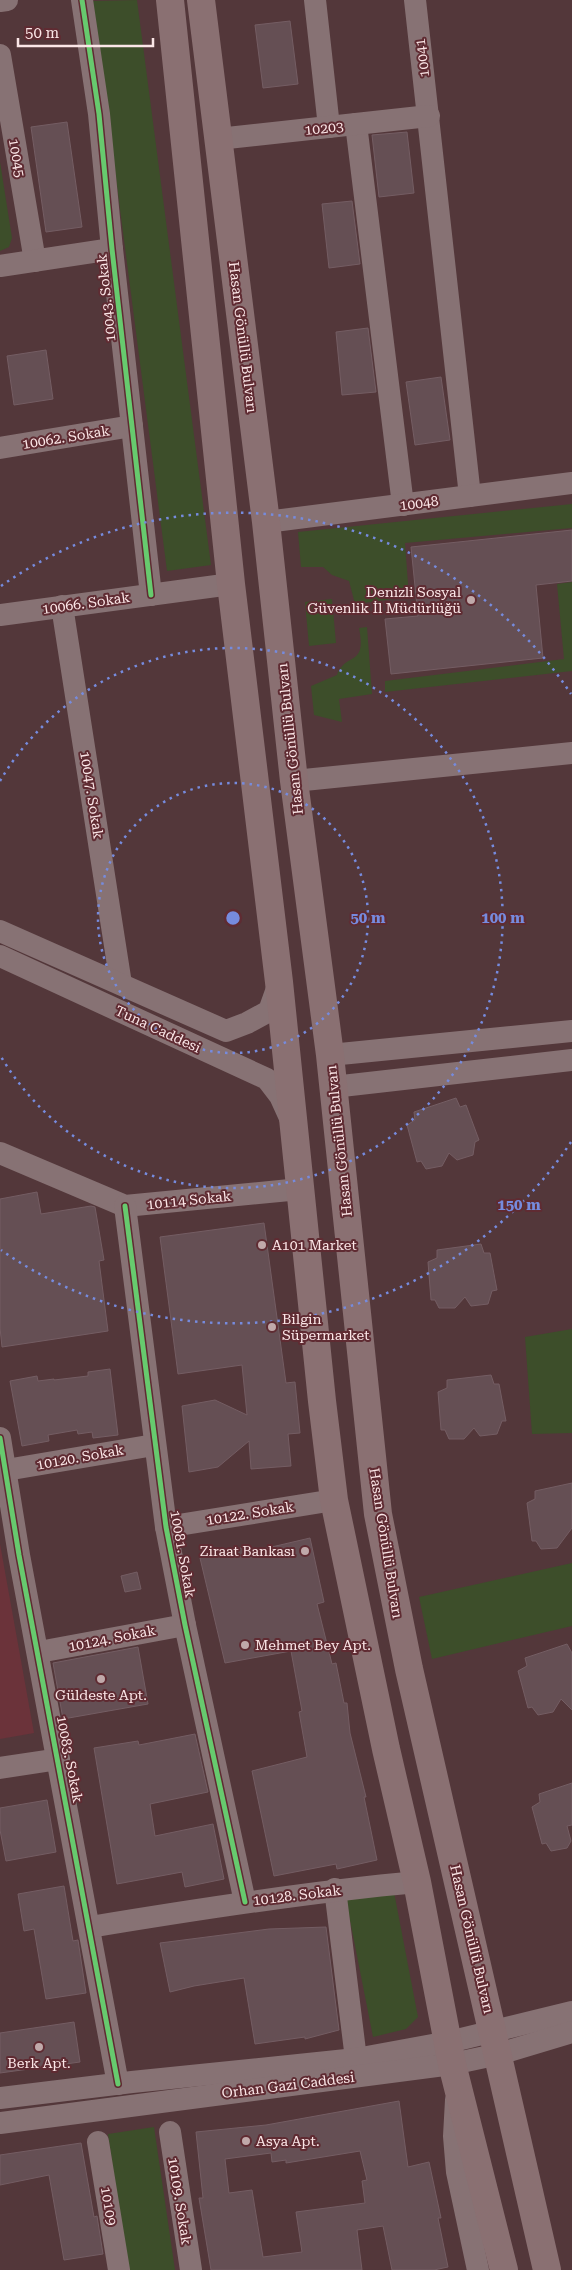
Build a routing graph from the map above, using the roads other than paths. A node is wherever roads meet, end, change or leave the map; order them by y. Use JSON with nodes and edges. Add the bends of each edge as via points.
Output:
{"nodes":[{"id":1,"x":7,"y":0,"type":"edge"},
{"id":2,"x":82,"y":0,"type":"edge"},
{"id":3,"x":170,"y":0,"type":"edge"},
{"id":4,"x":201,"y":0,"type":"edge"},
{"id":5,"x":315,"y":0,"type":"edge"},
{"id":6,"x":416,"y":0,"type":"edge"},
{"id":7,"x":0,"y":1,"type":"edge"},
{"id":8,"x":0,"y":55,"type":"edge"},
{"id":9,"x":429,"y":116,"type":"junction"},
{"id":10,"x":356,"y":124,"type":"junction"},
{"id":11,"x":329,"y":127,"type":"junction"},
{"id":12,"x":218,"y":139,"type":"junction"},
{"id":13,"x":112,"y":249,"type":"junction"},
{"id":14,"x":35,"y":261,"type":"junction"},
{"id":15,"x":0,"y":266,"type":"edge"},
{"id":16,"x":132,"y":426,"type":"junction"},
{"id":17,"x":0,"y":448,"type":"edge"},
{"id":18,"x":572,"y":483,"type":"edge"},
{"id":19,"x":470,"y":496,"type":"junction"},
{"id":20,"x":403,"y":505,"type":"junction"},
{"id":21,"x":266,"y":522,"type":"junction"},
{"id":22,"x":231,"y":584,"type":"junction"},
{"id":23,"x":151,"y":595,"type":"junction"},
{"id":24,"x":62,"y":606,"type":"junction"},
{"id":25,"x":0,"y":615,"type":"edge"},
{"id":26,"x":572,"y":753,"type":"edge"},
{"id":27,"x":294,"y":780,"type":"junction"},
{"id":28,"x":0,"y":931,"type":"edge"},
{"id":29,"x":0,"y":956,"type":"edge"},
{"id":30,"x":279,"y":982,"type":"junction"},
{"id":31,"x":121,"y":984,"type":"junction"},
{"id":32,"x":572,"y":1031,"type":"edge"},
{"id":33,"x":330,"y":1055,"type":"junction"},
{"id":34,"x":572,"y":1060,"type":"edge"},
{"id":35,"x":333,"y":1087,"type":"junction"},
{"id":36,"x":294,"y":1127,"type":"junction"},
{"id":37,"x":0,"y":1152,"type":"edge"},
{"id":38,"x":300,"y":1189,"type":"junction"},
{"id":39,"x":125,"y":1206,"type":"junction"},
{"id":40,"x":0,"y":1438,"type":"edge"},
{"id":41,"x":154,"y":1444,"type":"junction"},
{"id":42,"x":6,"y":1470,"type":"junction"},
{"id":43,"x":334,"y":1500,"type":"junction"},
{"id":44,"x":166,"y":1527,"type":"junction"},
{"id":45,"x":185,"y":1625,"type":"junction"},
{"id":46,"x":38,"y":1652,"type":"junction"},
{"id":47,"x":59,"y":1759,"type":"junction"},
{"id":48,"x":0,"y":1768,"type":"edge"},
{"id":49,"x":416,"y":1882,"type":"junction"},
{"id":50,"x":335,"y":1890,"type":"junction"},
{"id":51,"x":244,"y":1902,"type":"junction"},
{"id":52,"x":90,"y":1927,"type":"junction"},
{"id":53,"x":572,"y":2012,"type":"edge"},
{"id":54,"x":572,"y":2032,"type":"edge"},
{"id":55,"x":496,"y":2043,"type":"junction"},
{"id":56,"x":451,"y":2053,"type":"junction"},
{"id":57,"x":356,"y":2059,"type":"junction"},
{"id":58,"x":118,"y":2084,"type":"junction"},
{"id":59,"x":0,"y":2098,"type":"edge"},
{"id":60,"x":0,"y":2123,"type":"edge"},
{"id":61,"x":170,"y":2132,"type":"dead end"},
{"id":62,"x":98,"y":2142,"type":"dead end"},
{"id":63,"x":119,"y":2270,"type":"edge"},
{"id":64,"x":191,"y":2270,"type":"edge"},
{"id":65,"x":478,"y":2270,"type":"edge"},
{"id":66,"x":504,"y":2270,"type":"edge"},
{"id":67,"x":547,"y":2270,"type":"edge"}],
"edges":[{"from":1,"to":7,"type":"street"},
{"from":2,"to":13,"type":"street","name":"10043. Sokak","via":[[99,114]]},
{"from":3,"to":22,"type":"main road"},
{"from":4,"to":12,"type":"main road","name":"Hasan Gönüllü Bulvarı"},
{"from":5,"to":11,"type":"street"},
{"from":6,"to":9,"type":"street","name":"10041"},
{"from":8,"to":14,"type":"street","name":"10045"},
{"from":9,"to":10,"type":"street","name":"10203"},
{"from":9,"to":19,"type":"street","name":"10041"},
{"from":10,"to":11,"type":"street","name":"10203"},
{"from":10,"to":20,"type":"street"},
{"from":11,"to":12,"type":"street","name":"10203"},
{"from":12,"to":21,"type":"main road","name":"Hasan Gönüllü Bulvarı"},
{"from":13,"to":14,"type":"street"},
{"from":13,"to":16,"type":"street","name":"10043. Sokak"},
{"from":14,"to":15,"type":"street"},
{"from":16,"to":17,"type":"street","name":"10062. Sokak"},
{"from":16,"to":23,"type":"street","name":"10043. Sokak"},
{"from":18,"to":19,"type":"street","name":"10048"},
{"from":19,"to":20,"type":"street","name":"10048"},
{"from":20,"to":21,"type":"street","name":"10048"},
{"from":21,"to":27,"type":"main road","name":"Hasan Gönüllü Bulvarı"},
{"from":22,"to":23,"type":"street","name":"10066. Sokak"},
{"from":22,"to":30,"type":"main road"},
{"from":23,"to":24,"type":"street","name":"10066. Sokak"},
{"from":24,"to":25,"type":"street","name":"10066. Sokak"},
{"from":24,"to":31,"type":"street","name":"10047. Sokak"},
{"from":26,"to":27,"type":"street"},
{"from":27,"to":33,"type":"main road","name":"Hasan Gönüllü Bulvarı"},
{"from":28,"to":31,"type":"street","name":"Tuna Caddesi"},
{"from":29,"to":36,"type":"street","name":"Tuna Caddesi","via":[[267,1079],[280,1096]]},
{"from":30,"to":31,"type":"street","name":"Tuna Caddesi","via":[[269,1011],[226,1031]]},
{"from":30,"to":36,"type":"main road"},
{"from":32,"to":33,"type":"street"},
{"from":33,"to":35,"type":"main road","name":"Hasan Gönüllü Bulvarı"},
{"from":34,"to":35,"type":"street"},
{"from":35,"to":55,"type":"main road","name":"Hasan Gönüllü Bulvarı","via":[[378,1514],[409,1670]]},
{"from":36,"to":38,"type":"main road"},
{"from":37,"to":39,"type":"street","name":"10114 Sokak"},
{"from":38,"to":39,"type":"street","name":"10114 Sokak"},
{"from":38,"to":43,"type":"main road"},
{"from":39,"to":41,"type":"street","name":"10081. Sokak"},
{"from":40,"to":42,"type":"street","name":"10083. Sokak"},
{"from":41,"to":42,"type":"street","name":"10120. Sokak"},
{"from":41,"to":44,"type":"street","name":"10081. Sokak"},
{"from":42,"to":46,"type":"street","name":"10083. Sokak"},
{"from":43,"to":44,"type":"street","name":"10122. Sokak"},
{"from":43,"to":49,"type":"main road"},
{"from":44,"to":45,"type":"street","name":"10081. Sokak"},
{"from":45,"to":46,"type":"street","name":"10124. Sokak"},
{"from":45,"to":51,"type":"street","name":"10081. Sokak"},
{"from":46,"to":47,"type":"street","name":"10083. Sokak"},
{"from":47,"to":48,"type":"street"},
{"from":47,"to":52,"type":"street","name":"10083. Sokak"},
{"from":49,"to":50,"type":"street","name":"10128. Sokak"},
{"from":49,"to":56,"type":"main road"},
{"from":50,"to":51,"type":"street","name":"10128. Sokak"},
{"from":50,"to":57,"type":"street"},
{"from":51,"to":52,"type":"street","name":"10128. Sokak"},
{"from":52,"to":58,"type":"street","name":"10083. Sokak"},
{"from":53,"to":55,"type":"street","name":"Orhan Gazi Caddesi"},
{"from":54,"to":55,"type":"street","name":"Orhan Gazi Caddesi"},
{"from":55,"to":56,"type":"street","name":"Orhan Gazi Caddesi"},
{"from":55,"to":67,"type":"main road","name":"Hasan Gönüllü Bulvarı"},
{"from":56,"to":57,"type":"street","name":"Orhan Gazi Caddesi"},
{"from":56,"to":60,"type":"street","name":"Orhan Gazi Caddesi"},
{"from":56,"to":65,"type":"street","via":[[457,2108],[454,2136],[457,2172]]},
{"from":56,"to":66,"type":"main road"},
{"from":57,"to":58,"type":"street","name":"Orhan Gazi Caddesi"},
{"from":58,"to":59,"type":"street","name":"Orhan Gazi Caddesi"},
{"from":61,"to":64,"type":"street","name":"10109. Sokak"},
{"from":62,"to":63,"type":"street","name":"10109"}]}
